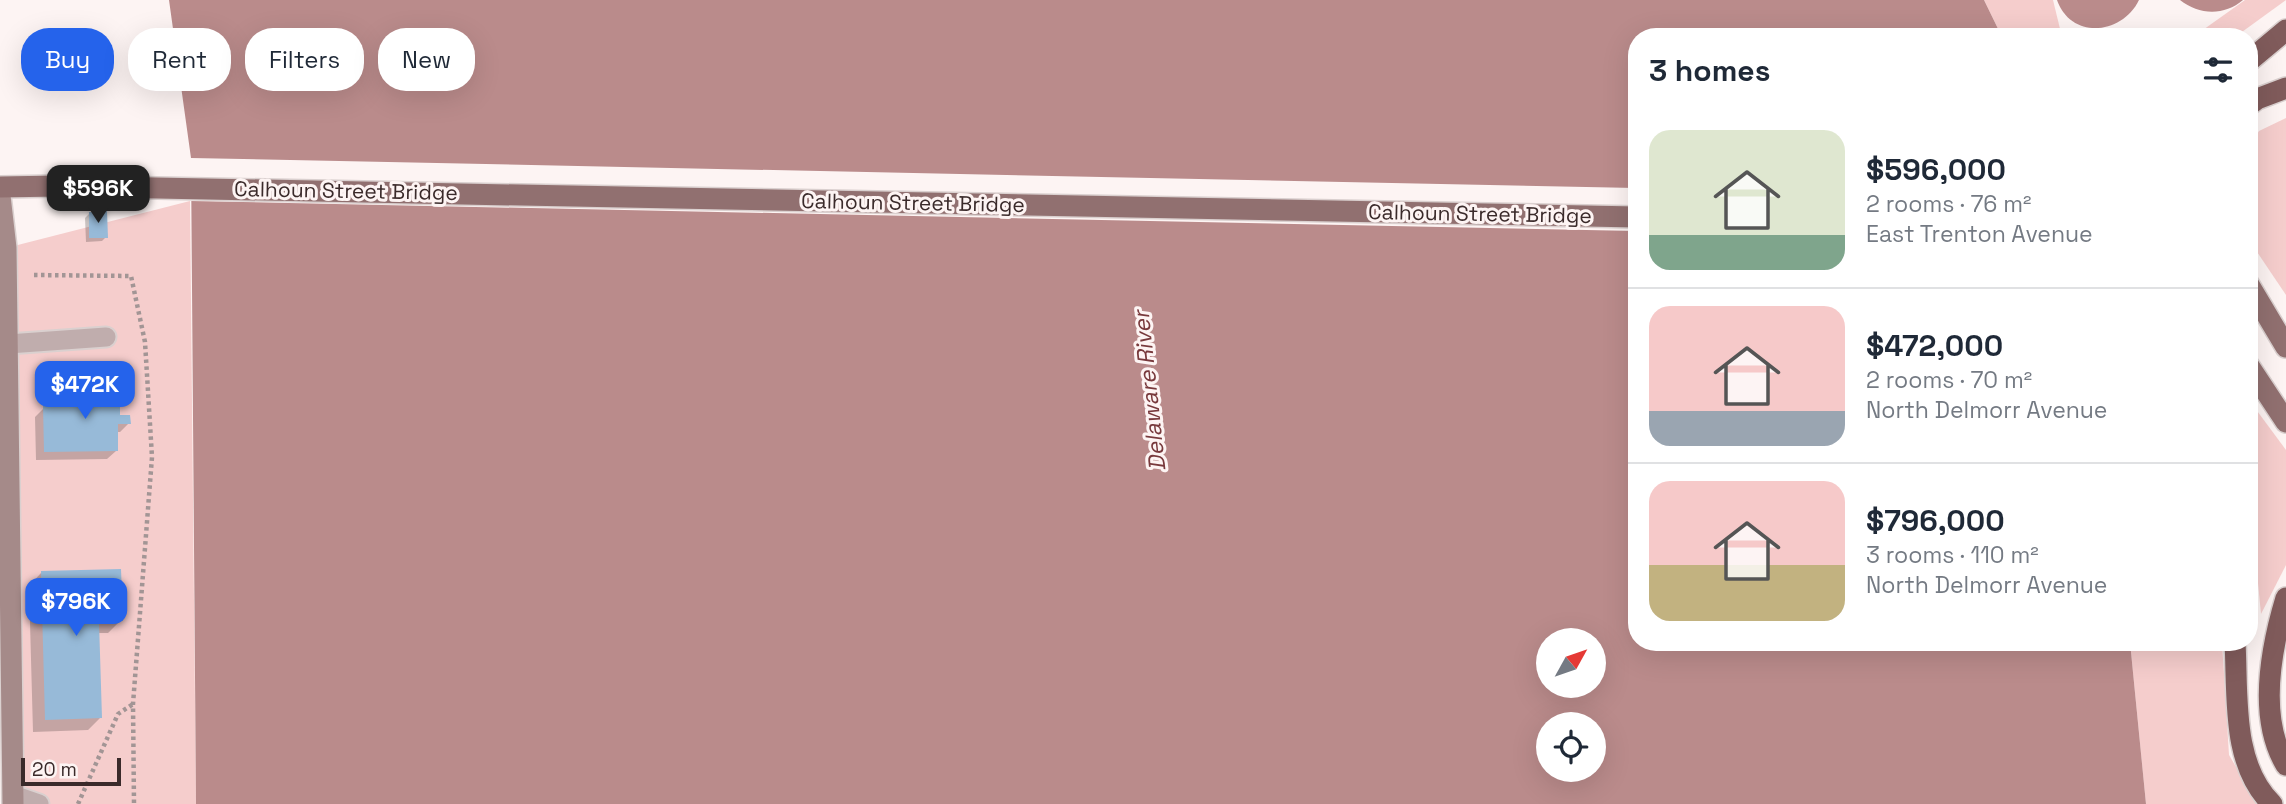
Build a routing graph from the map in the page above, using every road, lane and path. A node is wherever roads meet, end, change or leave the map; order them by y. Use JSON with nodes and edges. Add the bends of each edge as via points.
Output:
{"nodes":[{"id":1,"x":2286,"y":30,"type":"edge"},
{"id":2,"x":2258,"y":53,"type":"edge"},
{"id":3,"x":2286,"y":88,"type":"edge"},
{"id":4,"x":2258,"y":99,"type":"edge"},
{"id":5,"x":0,"y":187,"type":"edge"},
{"id":6,"x":0,"y":196,"type":"edge"},
{"id":7,"x":1628,"y":217,"type":"edge"},
{"id":8,"x":34,"y":275,"type":"dead end"},
{"id":9,"x":2258,"y":300,"type":"edge"},
{"id":10,"x":106,"y":337,"type":"dead end"},
{"id":11,"x":8,"y":344,"type":"junction"},
{"id":12,"x":2286,"y":347,"type":"edge"},
{"id":13,"x":2258,"y":380,"type":"edge"},
{"id":14,"x":2286,"y":422,"type":"edge"},
{"id":15,"x":2286,"y":598,"type":"edge"},
{"id":16,"x":2236,"y":651,"type":"edge"},
{"id":17,"x":133,"y":704,"type":"junction"},
{"id":18,"x":2286,"y":765,"type":"edge"},
{"id":19,"x":13,"y":799,"type":"edge"},
{"id":20,"x":39,"y":804,"type":"edge"},
{"id":21,"x":78,"y":804,"type":"edge"},
{"id":22,"x":134,"y":804,"type":"edge"},
{"id":23,"x":2272,"y":804,"type":"edge"}],
"edges":[{"from":1,"to":2,"type":"highway"},
{"from":3,"to":4,"type":"highway"},
{"from":5,"to":7,"type":"main road","name":"Calhoun Street Bridge"},
{"from":6,"to":11,"type":"main road"},
{"from":8,"to":17,"type":"path","via":[[131,276],[145,342],[152,457]]},
{"from":9,"to":12,"type":"main road"},
{"from":10,"to":11,"type":"lane"},
{"from":11,"to":19,"type":"main road"},
{"from":13,"to":14,"type":"main road"},
{"from":15,"to":18,"type":"highway","via":[[2274,636],[2269,691],[2274,738]]},
{"from":16,"to":23,"type":"highway","via":[[2242,747],[2251,773]]},
{"from":17,"to":21,"type":"path","via":[[118,714]]},
{"from":17,"to":22,"type":"path"},
{"from":19,"to":20,"type":"lane"}]}
